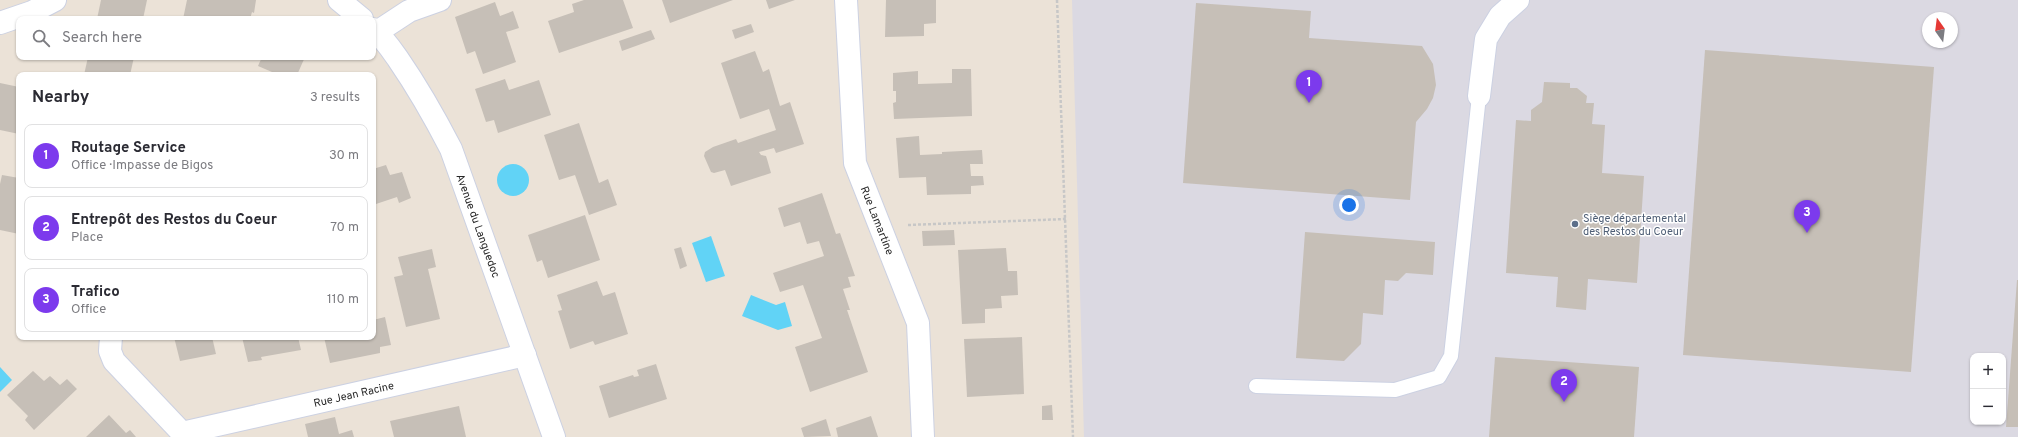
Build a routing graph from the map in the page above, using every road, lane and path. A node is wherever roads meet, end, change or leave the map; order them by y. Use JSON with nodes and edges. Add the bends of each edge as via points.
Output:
{"nodes":[{"id":1,"x":55,"y":0,"type":"edge"},
{"id":2,"x":339,"y":0,"type":"edge"},
{"id":3,"x":440,"y":0,"type":"edge"},
{"id":4,"x":846,"y":0,"type":"edge"},
{"id":5,"x":1057,"y":0,"type":"edge"},
{"id":6,"x":1518,"y":0,"type":"edge"},
{"id":7,"x":20,"y":16,"type":"edge"},
{"id":8,"x":358,"y":16,"type":"edge"},
{"id":9,"x":16,"y":18,"type":"edge"},
{"id":10,"x":0,"y":23,"type":"edge"},
{"id":11,"x":376,"y":24,"type":"edge"},
{"id":12,"x":376,"y":34,"type":"edge"},
{"id":13,"x":1479,"y":96,"type":"joint"},
{"id":14,"x":1066,"y":219,"type":"junction"},
{"id":15,"x":880,"y":226,"type":"junction"},
{"id":16,"x":111,"y":340,"type":"edge"},
{"id":17,"x":525,"y":355,"type":"junction"},
{"id":18,"x":1256,"y":386,"type":"dead end"},
{"id":19,"x":184,"y":435,"type":"edge"},
{"id":20,"x":554,"y":437,"type":"edge"},
{"id":21,"x":923,"y":437,"type":"edge"},
{"id":22,"x":1073,"y":437,"type":"edge"}],
"edges":[{"from":1,"to":7,"type":"street"},
{"from":2,"to":8,"type":"street","name":"Avenue du Languedoc"},
{"from":3,"to":11,"type":"street"},
{"from":4,"to":15,"type":"street","name":"Rue Lamartine","via":[[854,163]]},
{"from":5,"to":14,"type":"path"},
{"from":6,"to":13,"type":"street","via":[[1500,16],[1486,39]]},
{"from":9,"to":10,"type":"street"},
{"from":12,"to":17,"type":"street","name":"Avenue du Languedoc","via":[[414,82],[451,150]]},
{"from":13,"to":18,"type":"lane","via":[[1451,356],[1440,377],[1395,390]]},
{"from":14,"to":15,"type":"path"},
{"from":14,"to":22,"type":"path"},
{"from":15,"to":21,"type":"street","name":"Rue Lamartine","via":[[918,323]]},
{"from":16,"to":19,"type":"street","via":[[110,351],[114,361]]},
{"from":17,"to":19,"type":"street","name":"Rue Jean Racine"},
{"from":17,"to":20,"type":"street","name":"Avenue du Languedoc"}]}
